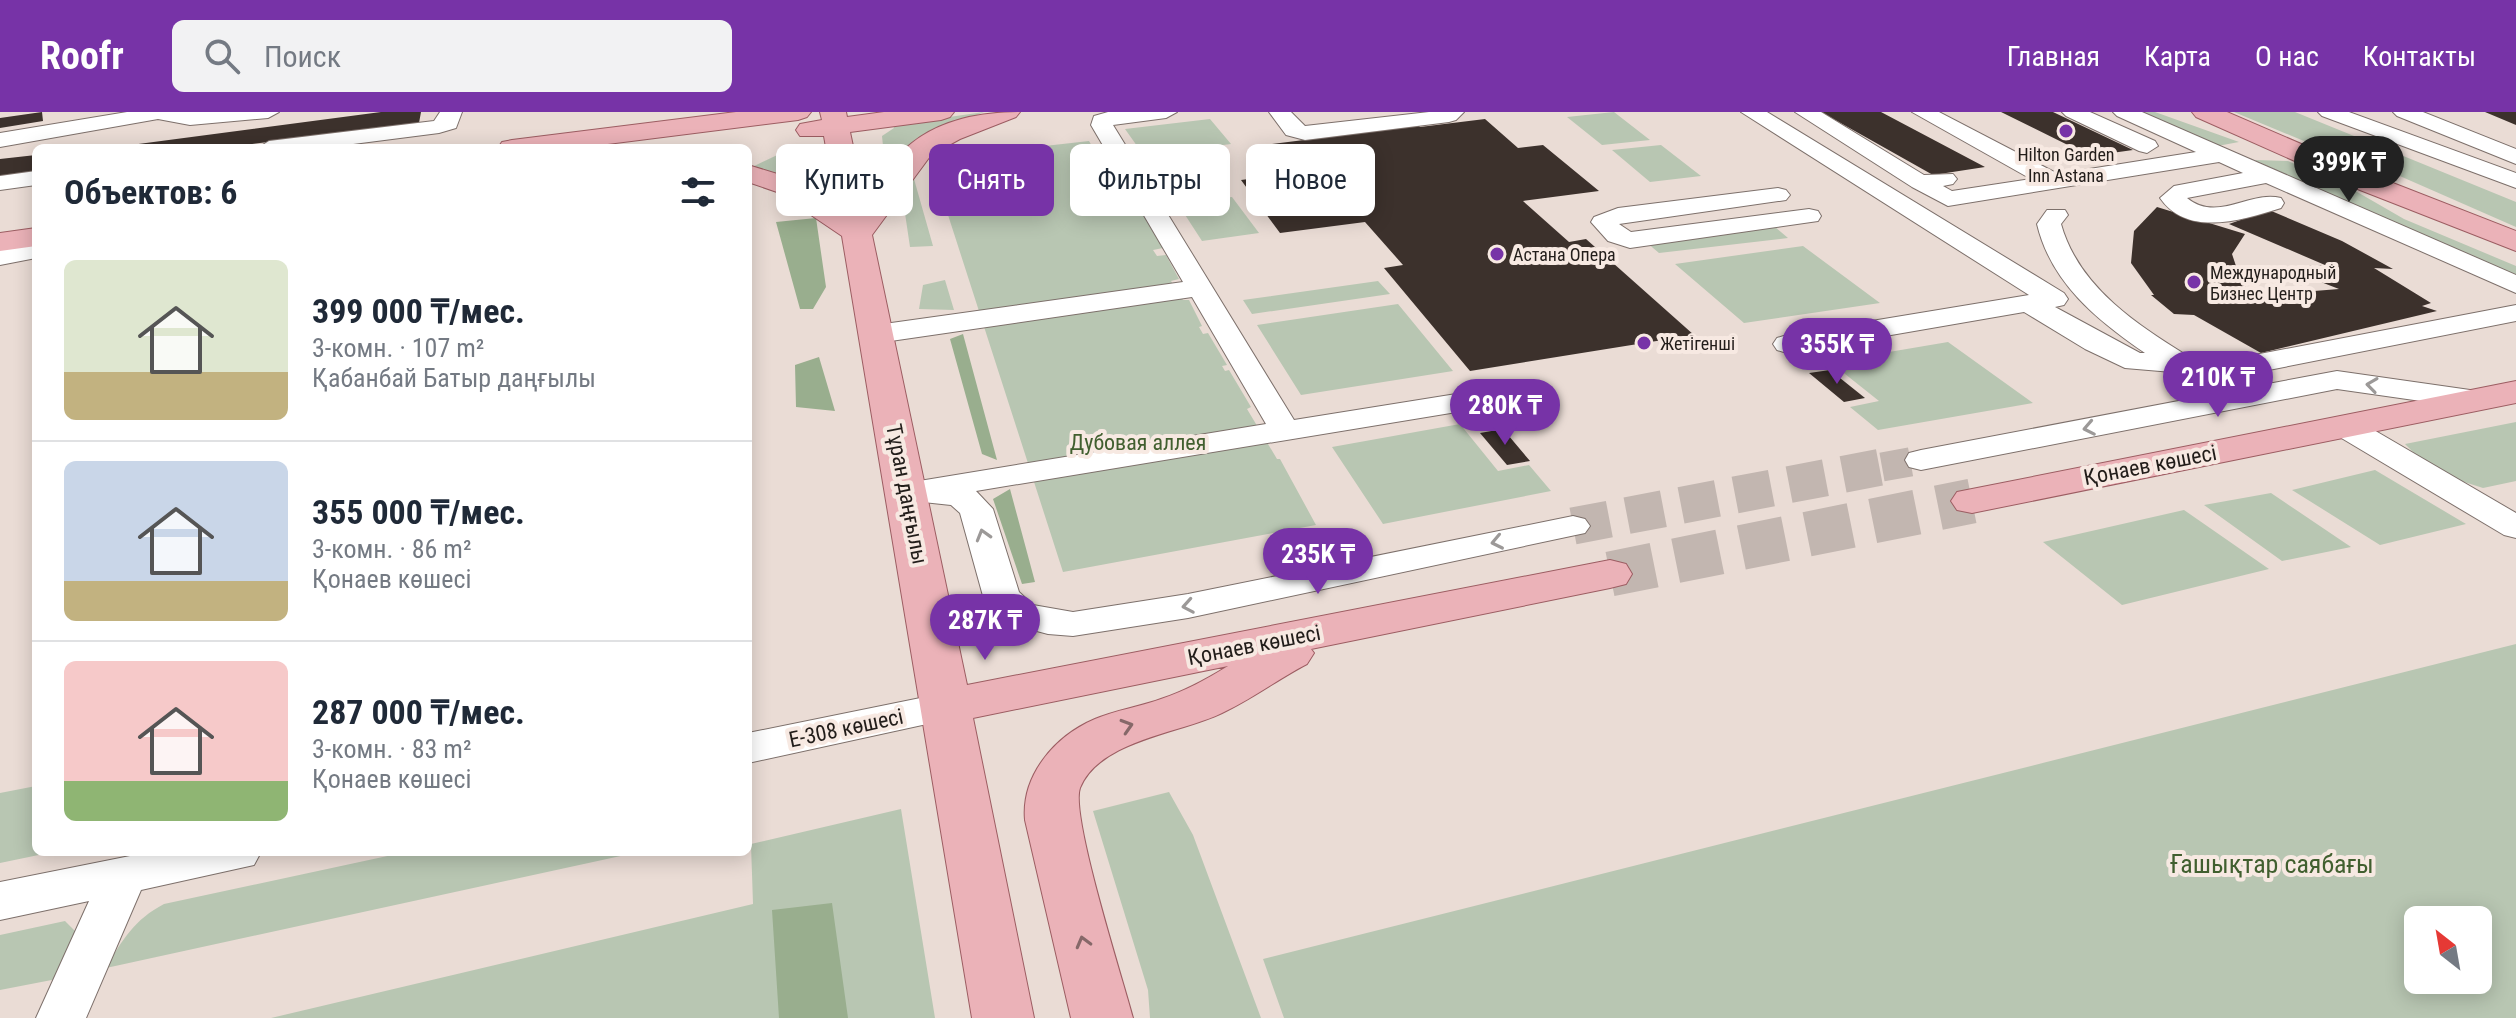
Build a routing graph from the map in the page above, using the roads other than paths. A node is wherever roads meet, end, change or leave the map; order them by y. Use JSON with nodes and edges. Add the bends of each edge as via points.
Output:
{"nodes":[{"id":1,"x":268,"y":112,"type":"edge"},
{"id":2,"x":451,"y":112,"type":"edge"},
{"id":3,"x":694,"y":112,"type":"edge"},
{"id":4,"x":798,"y":112,"type":"edge"},
{"id":5,"x":941,"y":112,"type":"edge"},
{"id":6,"x":1007,"y":112,"type":"edge"},
{"id":7,"x":1166,"y":112,"type":"edge"},
{"id":8,"x":1280,"y":112,"type":"edge"},
{"id":9,"x":1453,"y":112,"type":"edge"},
{"id":10,"x":1752,"y":112,"type":"edge"},
{"id":11,"x":1806,"y":112,"type":"edge"},
{"id":12,"x":1923,"y":112,"type":"edge"},
{"id":13,"x":2073,"y":112,"type":"edge"},
{"id":14,"x":2124,"y":112,"type":"edge"},
{"id":15,"x":2205,"y":112,"type":"edge"},
{"id":16,"x":2329,"y":112,"type":"edge"},
{"id":17,"x":2404,"y":112,"type":"edge"},
{"id":18,"x":160,"y":113,"type":"edge"},
{"id":19,"x":1370,"y":118,"type":"edge"},
{"id":20,"x":834,"y":119,"type":"edge"},
{"id":21,"x":600,"y":137,"type":"junction"},
{"id":22,"x":0,"y":140,"type":"edge"},
{"id":23,"x":301,"y":144,"type":"edge"},
{"id":24,"x":544,"y":144,"type":"edge"},
{"id":25,"x":701,"y":144,"type":"edge"},
{"id":26,"x":2281,"y":145,"type":"junction"},
{"id":27,"x":2218,"y":155,"type":"junction"},
{"id":28,"x":2516,"y":157,"type":"edge"},
{"id":29,"x":2181,"y":162,"type":"junction"},
{"id":30,"x":752,"y":174,"type":"edge"},
{"id":31,"x":2267,"y":176,"type":"junction"},
{"id":32,"x":32,"y":179,"type":"edge"},
{"id":33,"x":2053,"y":181,"type":"junction"},
{"id":34,"x":2516,"y":181,"type":"edge"},
{"id":35,"x":0,"y":183,"type":"edge"},
{"id":36,"x":2227,"y":183,"type":"junction"},
{"id":37,"x":2370,"y":184,"type":"junction"},
{"id":38,"x":32,"y":193,"type":"edge"},
{"id":39,"x":1778,"y":195,"type":"dead end"},
{"id":40,"x":0,"y":197,"type":"edge"},
{"id":41,"x":2272,"y":203,"type":"junction"},
{"id":42,"x":2056,"y":215,"type":"dead end"},
{"id":43,"x":2299,"y":215,"type":"dead end"},
{"id":44,"x":1809,"y":216,"type":"dead end"},
{"id":45,"x":858,"y":233,"type":"junction"},
{"id":46,"x":32,"y":238,"type":"edge"},
{"id":47,"x":0,"y":242,"type":"edge"},
{"id":48,"x":2516,"y":242,"type":"edge"},
{"id":49,"x":32,"y":251,"type":"edge"},
{"id":50,"x":0,"y":257,"type":"edge"},
{"id":51,"x":2516,"y":261,"type":"edge"},
{"id":52,"x":2516,"y":285,"type":"edge"},
{"id":53,"x":1200,"y":288,"type":"junction"},
{"id":54,"x":2030,"y":304,"type":"junction"},
{"id":55,"x":2516,"y":313,"type":"edge"},
{"id":56,"x":877,"y":334,"type":"junction"},
{"id":57,"x":1787,"y":344,"type":"dead end"},
{"id":58,"x":2516,"y":361,"type":"edge"},
{"id":59,"x":2189,"y":369,"type":"junction"},
{"id":60,"x":2516,"y":392,"type":"edge"},
{"id":61,"x":1475,"y":400,"type":"dead end"},
{"id":62,"x":2235,"y":400,"type":"junction"},
{"id":63,"x":2477,"y":400,"type":"junction"},
{"id":64,"x":2344,"y":426,"type":"junction"},
{"id":65,"x":1286,"y":432,"type":"junction"},
{"id":66,"x":1921,"y":460,"type":"tunnel mouth"},
{"id":67,"x":907,"y":492,"type":"junction"},
{"id":68,"x":1972,"y":501,"type":"tunnel mouth"},
{"id":69,"x":1573,"y":526,"type":"tunnel mouth"},
{"id":70,"x":2516,"y":528,"type":"edge"},
{"id":71,"x":1610,"y":574,"type":"tunnel mouth"},
{"id":72,"x":1348,"y":626,"type":"junction"},
{"id":73,"x":945,"y":707,"type":"junction"},
{"id":74,"x":752,"y":747,"type":"edge"},
{"id":75,"x":218,"y":856,"type":"edge"},
{"id":76,"x":124,"y":875,"type":"junction"},
{"id":77,"x":0,"y":901,"type":"edge"},
{"id":78,"x":990,"y":1008,"type":"edge"},
{"id":79,"x":61,"y":1018,"type":"edge"},
{"id":80,"x":1102,"y":1018,"type":"edge"}],
"edges":[{"from":1,"to":18,"type":"street","via":[[190,119]]},
{"from":2,"to":23,"type":"street","via":[[448,123],[439,127]]},
{"from":3,"to":21,"type":"main road"},
{"from":4,"to":21,"type":"main road"},
{"from":5,"to":20,"type":"main road"},
{"from":6,"to":45,"type":"main road","via":[[921,149]]},
{"from":7,"to":53,"type":"street","via":[[1110,118],[1102,125]]},
{"from":8,"to":19,"type":"street","via":[[1299,133]]},
{"from":9,"to":19,"type":"street"},
{"from":10,"to":54,"type":"street","via":[[2054,299]]},
{"from":11,"to":33,"type":"street","via":[[1948,199]]},
{"from":12,"to":33,"type":"street"},
{"from":13,"to":29,"type":"street"},
{"from":14,"to":27,"type":"street"},
{"from":15,"to":26,"type":"main road"},
{"from":16,"to":34,"type":"street"},
{"from":17,"to":28,"type":"street"},
{"from":18,"to":22,"type":"street"},
{"from":20,"to":25,"type":"main road"},
{"from":20,"to":45,"type":"main road","name":"Тұран даңғылы"},
{"from":21,"to":24,"type":"main road"},
{"from":26,"to":27,"type":"street"},
{"from":26,"to":37,"type":"main road"},
{"from":27,"to":29,"type":"street"},
{"from":27,"to":31,"type":"street"},
{"from":29,"to":33,"type":"street"},
{"from":30,"to":45,"type":"main road","via":[[787,186]]},
{"from":31,"to":36,"type":"street"},
{"from":31,"to":52,"type":"street"},
{"from":32,"to":35,"type":"street"},
{"from":36,"to":41,"type":"street"},
{"from":36,"to":41,"type":"street","via":[[2182,191],[2172,198],[2205,215],[2227,217]]},
{"from":37,"to":48,"type":"main road"},
{"from":37,"to":51,"type":"main road","via":[[2415,215]]},
{"from":38,"to":40,"type":"street"},
{"from":39,"to":44,"type":"street","via":[[1618,215],[1603,222],[1630,240]]},
{"from":41,"to":43,"type":"street"},
{"from":42,"to":59,"type":"street","via":[[2049,224],[2050,236],[2073,274],[2109,313]]},
{"from":45,"to":56,"type":"main road","name":"Тұран даңғылы"},
{"from":46,"to":47,"type":"main road"},
{"from":49,"to":50,"type":"street"},
{"from":53,"to":56,"type":"street"},
{"from":53,"to":65,"type":"street"},
{"from":54,"to":57,"type":"street"},
{"from":54,"to":59,"type":"street","via":[[2135,362]]},
{"from":55,"to":59,"type":"street"},
{"from":56,"to":67,"type":"main road","name":"Тұран даңғылы"},
{"from":58,"to":63,"type":"main road"},
{"from":59,"to":62,"type":"street"},
{"from":60,"to":63,"type":"main road","name":"Қонаев көшесі"},
{"from":61,"to":65,"type":"street"},
{"from":63,"to":62,"type":"street","one_way":true,"via":[[2337,380]]},
{"from":62,"to":66,"type":"street","one_way":true},
{"from":63,"to":64,"type":"main road","name":"Қонаев көшесі"},
{"from":64,"to":68,"type":"main road","name":"Қонаев көшесі"},
{"from":64,"to":70,"type":"street"},
{"from":65,"to":67,"type":"street"},
{"from":69,"to":67,"type":"street","one_way":true,"via":[[1188,606],[1073,624],[1020,614],[1002,596],[976,509],[960,495]]},
{"from":67,"to":73,"type":"main road","name":"Тұран даңғылы"},
{"from":71,"to":72,"type":"main road","name":"Қонаев көшесі"},
{"from":72,"to":73,"type":"main road","name":"Қонаев көшесі"},
{"from":80,"to":72,"type":"main road","one_way":true,"via":[[1052,820],[1049,798],[1057,776],[1106,732],[1194,706],[1257,668]]},
{"from":73,"to":74,"type":"street","name":"Е-308 көшесі"},
{"from":73,"to":78,"type":"main road","name":"Тұран даңғылы"},
{"from":75,"to":76,"type":"street"},
{"from":76,"to":77,"type":"street"},
{"from":76,"to":79,"type":"street"}]}
